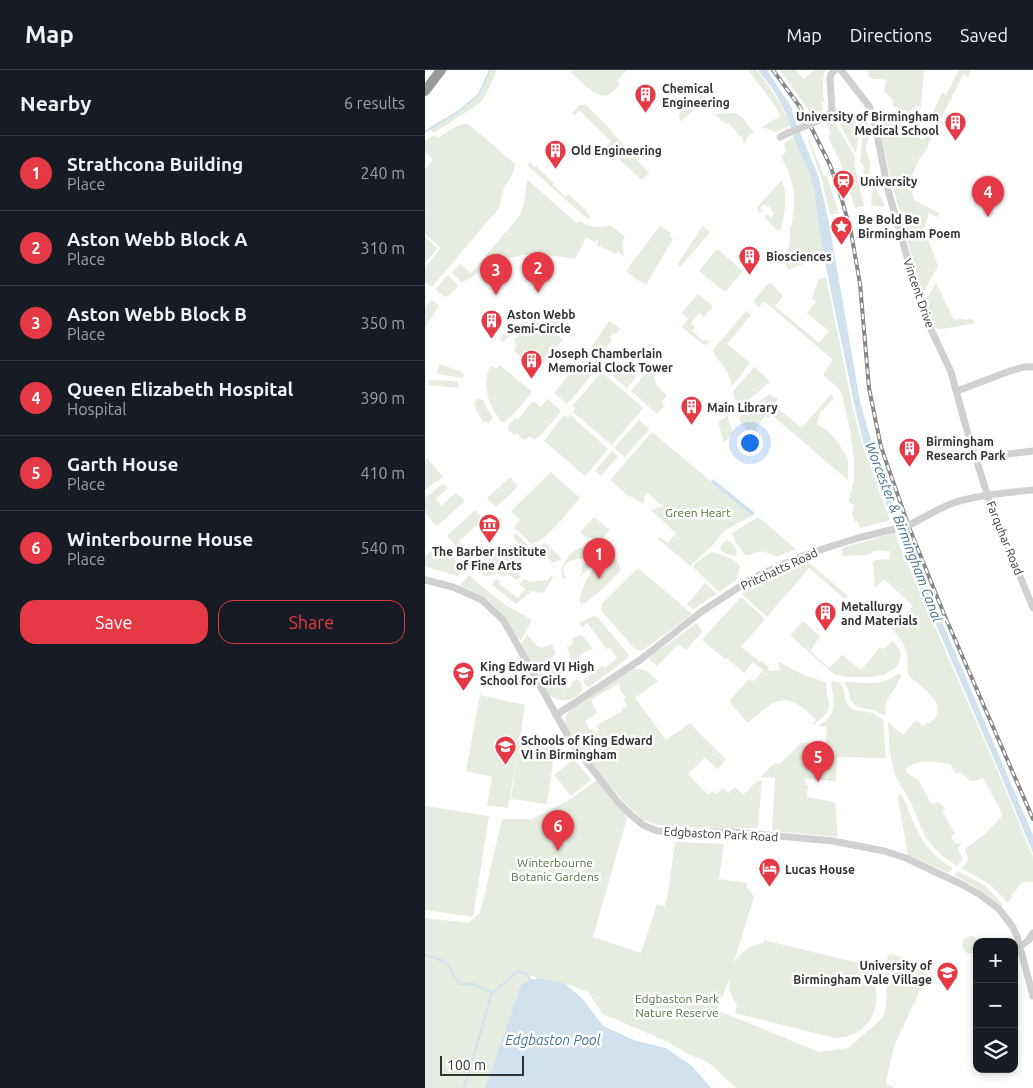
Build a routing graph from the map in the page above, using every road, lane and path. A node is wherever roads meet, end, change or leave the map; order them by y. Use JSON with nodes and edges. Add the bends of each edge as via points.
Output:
{"nodes":[{"id":1,"x":441,"y":70,"type":"edge"},
{"id":2,"x":835,"y":70,"type":"edge"},
{"id":3,"x":841,"y":70,"type":"edge"},
{"id":4,"x":425,"y":91,"type":"edge"},
{"id":5,"x":781,"y":137,"type":"dead end"},
{"id":6,"x":1033,"y":367,"type":"edge"},
{"id":7,"x":957,"y":391,"type":"junction"},
{"id":8,"x":1033,"y":451,"type":"edge"},
{"id":9,"x":992,"y":456,"type":"dead end"},
{"id":10,"x":1033,"y":490,"type":"edge"},
{"id":11,"x":988,"y":495,"type":"junction"},
{"id":12,"x":425,"y":580,"type":"edge"},
{"id":13,"x":1033,"y":608,"type":"edge"},
{"id":14,"x":556,"y":715,"type":"junction"},
{"id":15,"x":1033,"y":933,"type":"edge"},
{"id":16,"x":1021,"y":946,"type":"junction"},
{"id":17,"x":1033,"y":996,"type":"edge"}],
"edges":[{"from":1,"to":4,"type":"highway"},
{"from":2,"to":5,"type":"street","bridge":true,"via":[[830,79],[831,111],[827,116]]},
{"from":3,"to":7,"type":"street","name":"Vincent Drive","via":[[873,114],[887,190],[925,319],[949,365]]},
{"from":6,"to":7,"type":"street","via":[[1011,371]]},
{"from":7,"to":11,"type":"street","name":"Vincent Drive"},
{"from":8,"to":9,"type":"street"},
{"from":10,"to":11,"type":"street","name":"Pritchatts Road"},
{"from":11,"to":13,"type":"street","name":"Farquhar Road"},
{"from":11,"to":14,"type":"street","name":"Pritchatts Road","bridge":true,"via":[[955,502],[905,526],[829,546],[753,578],[701,612],[631,666]]},
{"from":12,"to":14,"type":"street","name":"Edgbaston Park Road","via":[[453,587],[481,600],[503,620]]},
{"from":14,"to":16,"type":"street","name":"Edgbaston Park Road","via":[[579,752],[617,801],[643,825],[657,831],[736,832],[833,841],[906,858],[961,884],[999,909]]},
{"from":15,"to":16,"type":"street"},
{"from":16,"to":17,"type":"street","name":"Edgbaston Park Road"}]}
